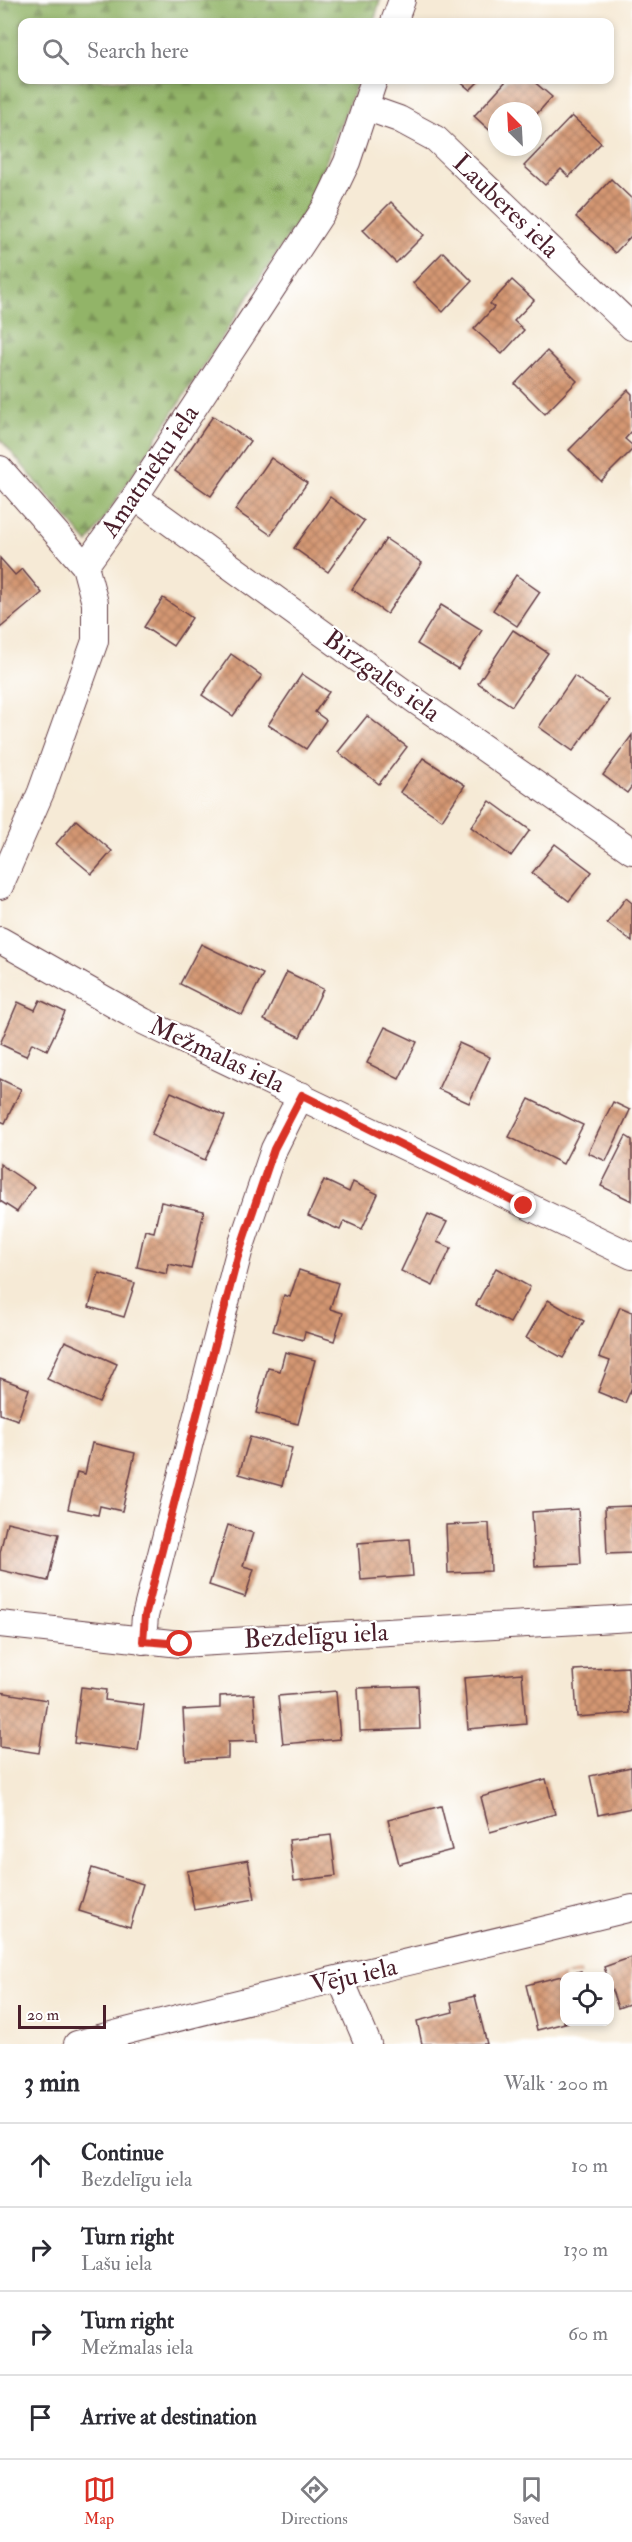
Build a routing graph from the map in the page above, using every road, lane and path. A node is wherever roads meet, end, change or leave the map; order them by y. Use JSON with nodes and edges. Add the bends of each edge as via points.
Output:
{"nodes":[{"id":1,"x":402,"y":0,"type":"edge"},
{"id":2,"x":395,"y":18,"type":"edge"},
{"id":3,"x":374,"y":84,"type":"edge"},
{"id":4,"x":365,"y":107,"type":"junction"},
{"id":5,"x":632,"y":327,"type":"edge"},
{"id":6,"x":0,"y":469,"type":"edge"},
{"id":7,"x":135,"y":497,"type":"junction"},
{"id":8,"x":85,"y":566,"type":"junction"},
{"id":9,"x":632,"y":851,"type":"edge"},
{"id":10,"x":0,"y":886,"type":"edge"},
{"id":11,"x":0,"y":940,"type":"edge"},
{"id":12,"x":302,"y":1095,"type":"junction"},
{"id":13,"x":632,"y":1256,"type":"edge"},
{"id":14,"x":632,"y":1618,"type":"edge"},
{"id":15,"x":0,"y":1624,"type":"edge"},
{"id":16,"x":143,"y":1641,"type":"junction"},
{"id":17,"x":632,"y":1908,"type":"edge"},
{"id":18,"x":341,"y":1980,"type":"junction"},
{"id":19,"x":77,"y":2044,"type":"edge"},
{"id":20,"x":368,"y":2044,"type":"edge"}],
"edges":[{"from":1,"to":2,"type":"street"},
{"from":3,"to":4,"type":"street","name":"Amatnieku iela"},
{"from":4,"to":5,"type":"street","name":"Lauberes iela","via":[[399,118],[436,138]]},
{"from":4,"to":7,"type":"street","name":"Amatnieku iela","via":[[347,162],[325,208]]},
{"from":6,"to":8,"type":"street"},
{"from":7,"to":8,"type":"street","name":"Amatnieku iela"},
{"from":7,"to":9,"type":"street","name":"Birzgales iela","via":[[416,701]]},
{"from":8,"to":10,"type":"street","via":[[95,603],[95,641],[41,792]]},
{"from":11,"to":12,"type":"street","name":"Mežmalas iela","via":[[143,1021]]},
{"from":12,"to":13,"type":"street","name":"Mežmalas iela"},
{"from":12,"to":16,"type":"street","via":[[274,1149],[239,1252],[145,1616]]},
{"from":14,"to":16,"type":"street","name":"Bezdelīgu iela","via":[[180,1644]]},
{"from":15,"to":16,"type":"street","name":"Bezdelīgu iela"},
{"from":17,"to":18,"type":"street","name":"Vēju iela"},
{"from":18,"to":19,"type":"street","name":"Vēju iela"},
{"from":18,"to":20,"type":"street"}]}
